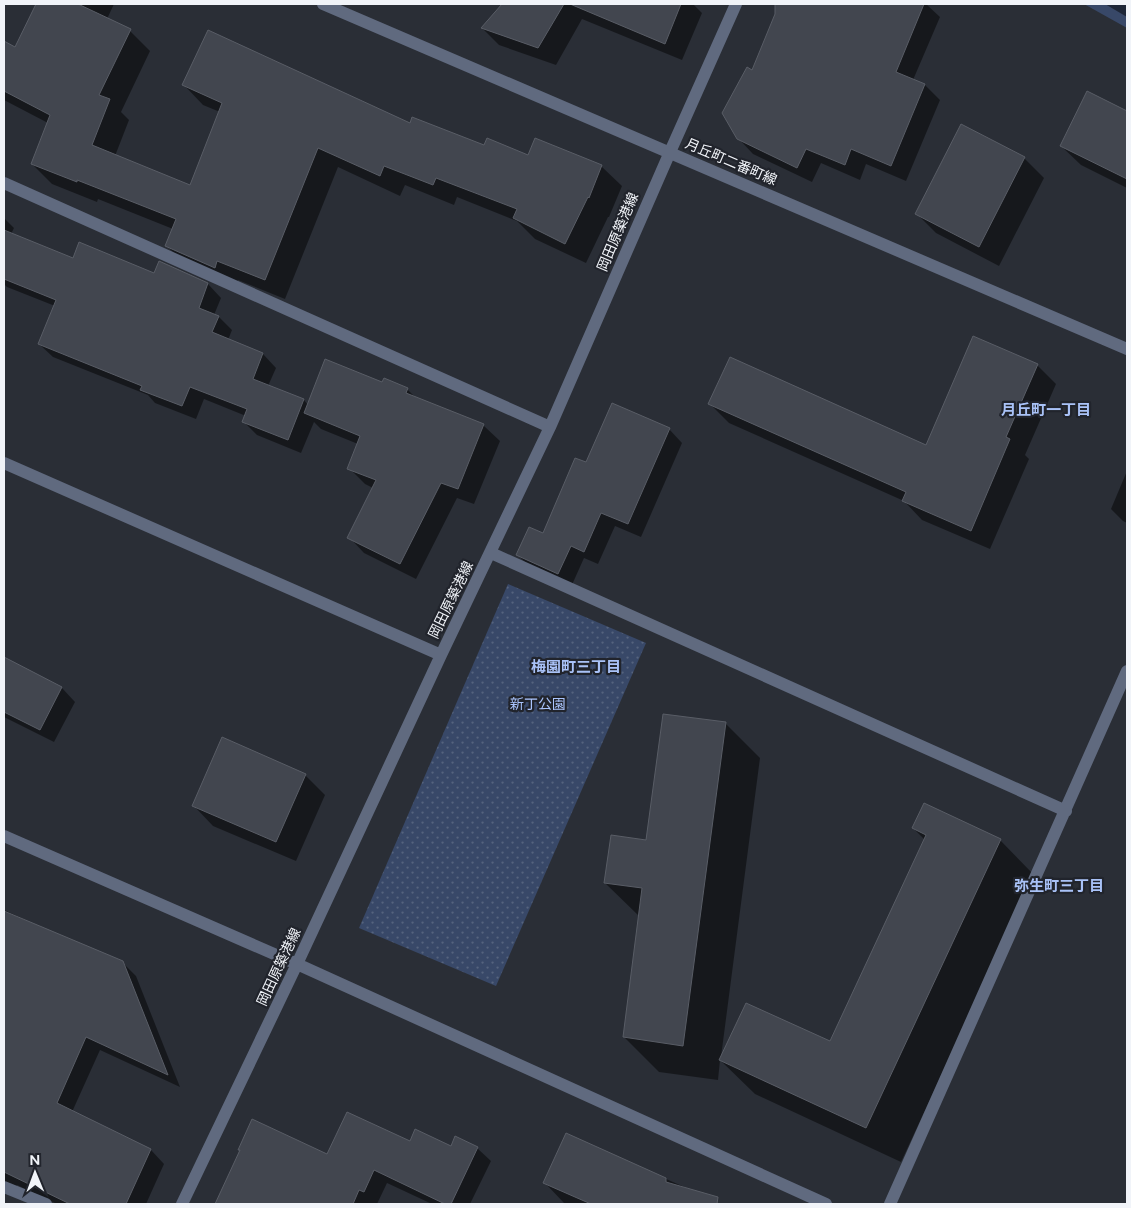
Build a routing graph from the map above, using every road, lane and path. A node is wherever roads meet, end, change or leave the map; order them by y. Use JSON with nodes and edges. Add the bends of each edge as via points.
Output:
{"nodes":[{"id":1,"x":323,"y":4,"type":"edge"},
{"id":2,"x":736,"y":4,"type":"edge"},
{"id":3,"x":349,"y":9,"type":"edge"},
{"id":4,"x":670,"y":152,"type":"junction"},
{"id":5,"x":4,"y":182,"type":"edge"},
{"id":6,"x":1127,"y":349,"type":"edge"},
{"id":7,"x":550,"y":427,"type":"junction"},
{"id":8,"x":4,"y":463,"type":"edge"},
{"id":9,"x":491,"y":553,"type":"junction"},
{"id":10,"x":441,"y":655,"type":"junction"},
{"id":11,"x":1126,"y":679,"type":"edge"},
{"id":12,"x":1066,"y":811,"type":"junction"},
{"id":13,"x":4,"y":836,"type":"edge"},
{"id":14,"x":297,"y":964,"type":"junction"},
{"id":15,"x":4,"y":1187,"type":"edge"},
{"id":16,"x":46,"y":1204,"type":"edge"},
{"id":17,"x":182,"y":1204,"type":"edge"},
{"id":18,"x":826,"y":1204,"type":"edge"},
{"id":19,"x":890,"y":1204,"type":"edge"}],
"edges":[{"from":1,"to":3,"type":"street","name":"月丘町二番町線"},
{"from":2,"to":4,"type":"street","name":"岡田原築港線"},
{"from":3,"to":4,"type":"street","name":"月丘町二番町線"},
{"from":4,"to":6,"type":"street","name":"月丘町二番町線"},
{"from":4,"to":7,"type":"street","name":"岡田原築港線"},
{"from":5,"to":7,"type":"street"},
{"from":7,"to":9,"type":"street","name":"岡田原築港線"},
{"from":8,"to":10,"type":"street"},
{"from":9,"to":10,"type":"street","name":"岡田原築港線"},
{"from":9,"to":12,"type":"street"},
{"from":10,"to":14,"type":"street","name":"岡田原築港線"},
{"from":11,"to":12,"type":"street"},
{"from":12,"to":19,"type":"street"},
{"from":13,"to":14,"type":"street"},
{"from":14,"to":17,"type":"street","name":"岡田原築港線"},
{"from":14,"to":18,"type":"street"},
{"from":15,"to":16,"type":"street"}]}
